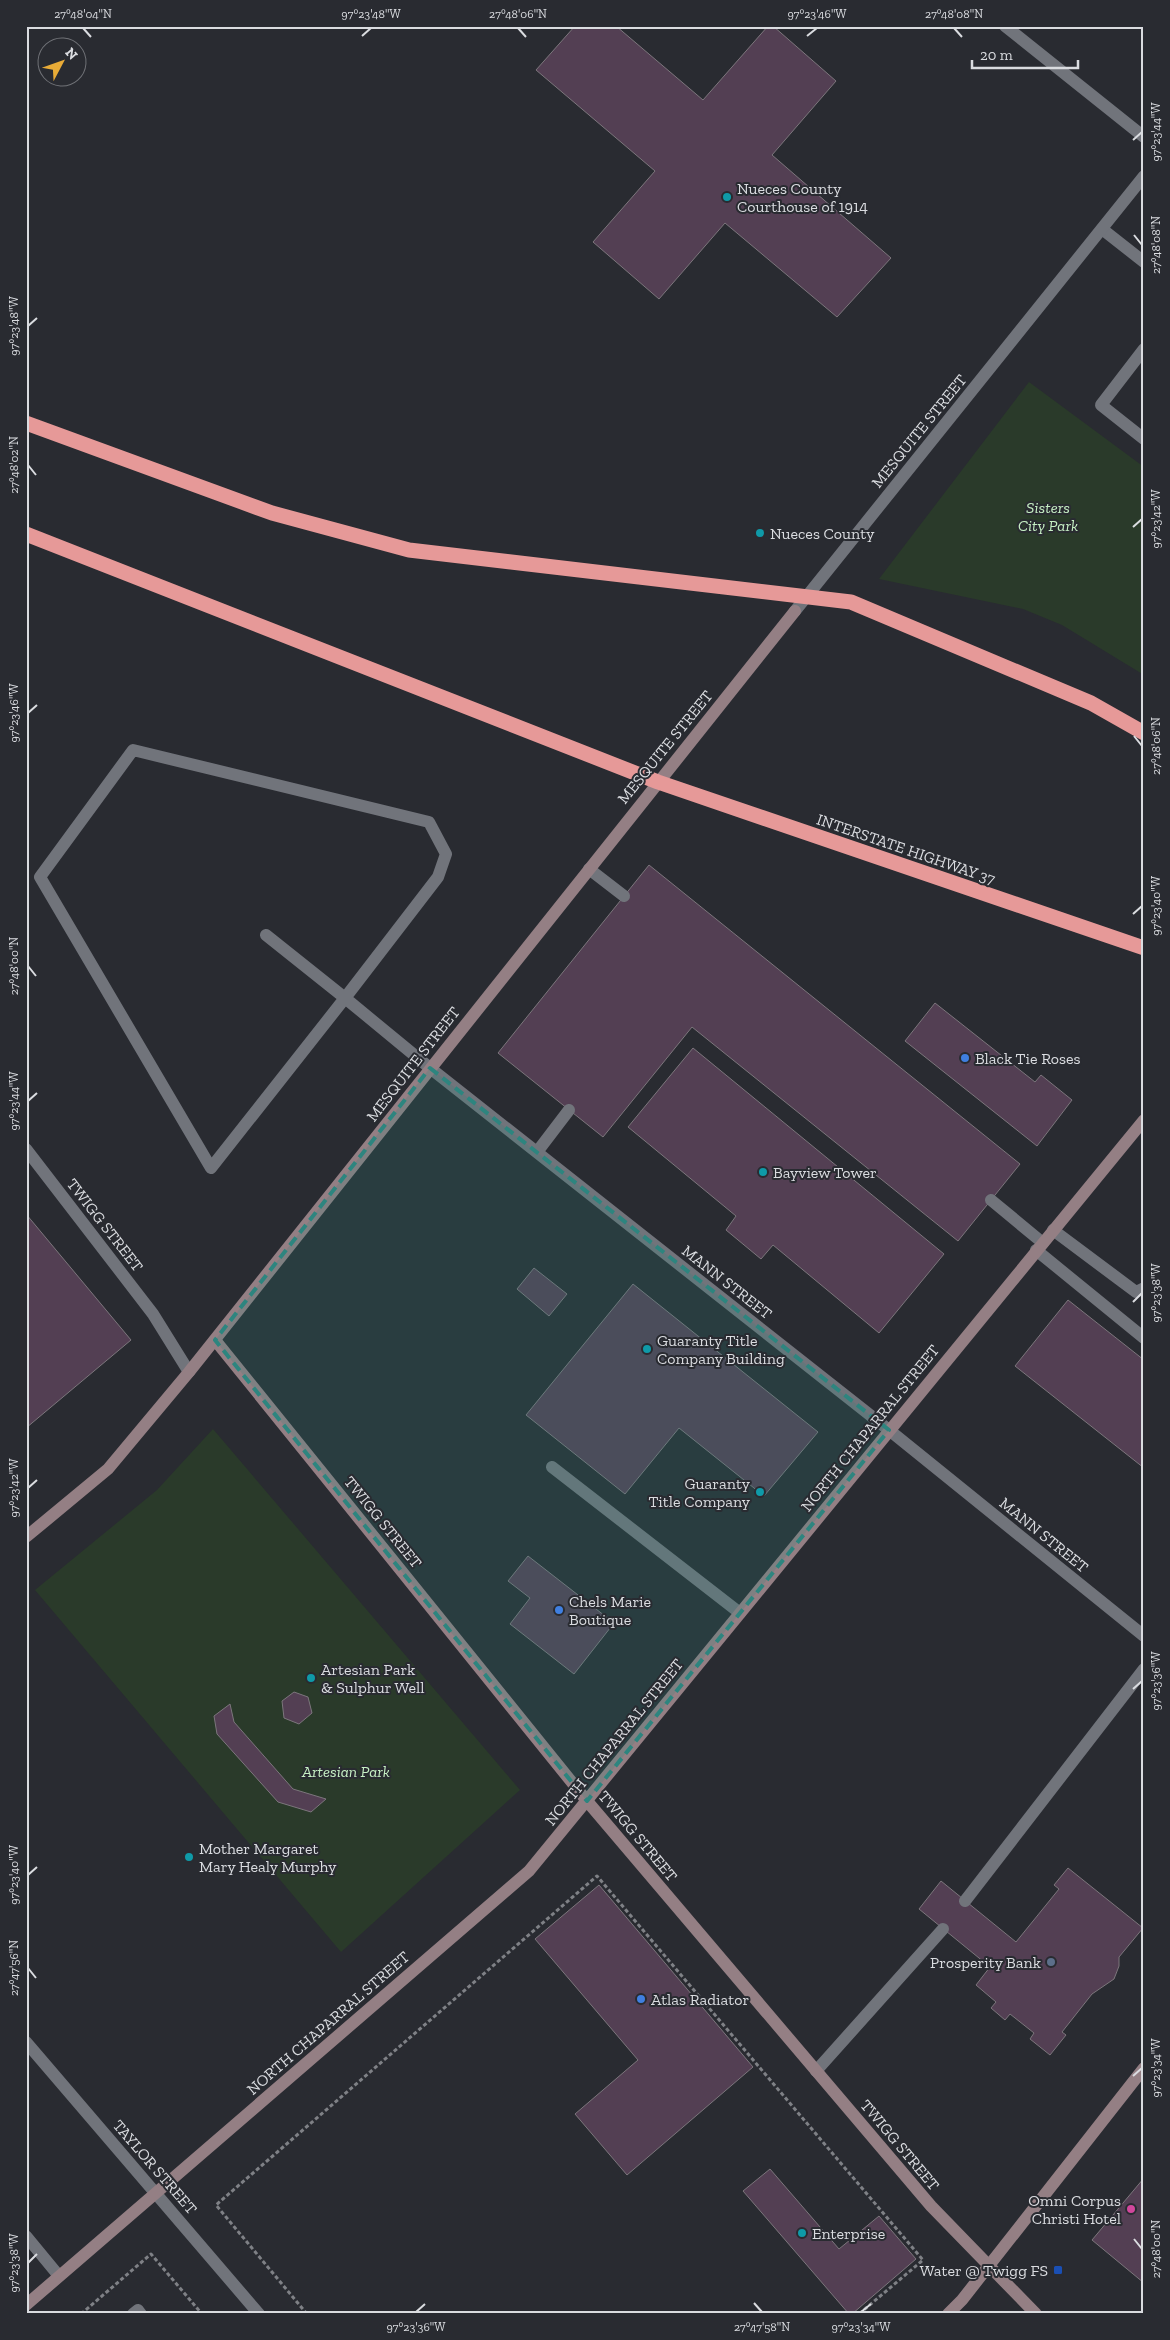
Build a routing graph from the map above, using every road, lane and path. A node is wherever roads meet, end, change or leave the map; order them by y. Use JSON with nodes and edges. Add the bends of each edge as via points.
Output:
{"nodes":[{"id":1,"x":1005,"y":26,"type":"edge"},
{"id":2,"x":1144,"y":138,"type":"edge"},
{"id":3,"x":1144,"y":176,"type":"edge"},
{"id":4,"x":1102,"y":229,"type":"junction"},
{"id":5,"x":1144,"y":262,"type":"edge"},
{"id":6,"x":1144,"y":349,"type":"edge"},
{"id":7,"x":26,"y":423,"type":"edge"},
{"id":8,"x":1144,"y":439,"type":"edge"},
{"id":9,"x":26,"y":534,"type":"edge"},
{"id":10,"x":808,"y":595,"type":"junction"},
{"id":11,"x":1144,"y":733,"type":"edge"},
{"id":12,"x":658,"y":782,"type":"junction"},
{"id":13,"x":589,"y":869,"type":"junction"},
{"id":14,"x":624,"y":896,"type":"dead end"},
{"id":15,"x":266,"y":935,"type":"dead end"},
{"id":16,"x":1144,"y":948,"type":"edge"},
{"id":17,"x":345,"y":998,"type":"junction"},
{"id":18,"x":430,"y":1068,"type":"junction"},
{"id":19,"x":569,"y":1110,"type":"dead end"},
{"id":20,"x":1144,"y":1120,"type":"edge"},
{"id":21,"x":26,"y":1150,"type":"edge"},
{"id":22,"x":537,"y":1152,"type":"junction"},
{"id":23,"x":991,"y":1200,"type":"dead end"},
{"id":24,"x":1053,"y":1230,"type":"junction"},
{"id":25,"x":1040,"y":1247,"type":"junction"},
{"id":26,"x":1144,"y":1288,"type":"edge"},
{"id":27,"x":1144,"y":1338,"type":"edge"},
{"id":28,"x":215,"y":1340,"type":"junction"},
{"id":29,"x":189,"y":1372,"type":"junction"},
{"id":30,"x":889,"y":1430,"type":"junction"},
{"id":31,"x":552,"y":1467,"type":"dead end"},
{"id":32,"x":26,"y":1537,"type":"edge"},
{"id":33,"x":740,"y":1613,"type":"junction"},
{"id":34,"x":1144,"y":1636,"type":"edge"},
{"id":35,"x":1144,"y":1669,"type":"edge"},
{"id":36,"x":587,"y":1801,"type":"junction"},
{"id":37,"x":965,"y":1901,"type":"dead end"},
{"id":38,"x":943,"y":1929,"type":"dead end"},
{"id":39,"x":26,"y":2042,"type":"edge"},
{"id":40,"x":1144,"y":2068,"type":"edge"},
{"id":41,"x":816,"y":2071,"type":"junction"},
{"id":42,"x":156,"y":2192,"type":"junction"},
{"id":43,"x":26,"y":2236,"type":"edge"},
{"id":44,"x":989,"y":2266,"type":"junction"},
{"id":45,"x":59,"y":2276,"type":"junction"},
{"id":46,"x":26,"y":2305,"type":"edge"},
{"id":47,"x":81,"y":2314,"type":"edge"},
{"id":48,"x":133,"y":2314,"type":"edge"},
{"id":49,"x":141,"y":2314,"type":"edge"},
{"id":50,"x":202,"y":2314,"type":"edge"},
{"id":51,"x":259,"y":2314,"type":"edge"},
{"id":52,"x":307,"y":2314,"type":"edge"},
{"id":53,"x":859,"y":2314,"type":"edge"},
{"id":54,"x":948,"y":2314,"type":"edge"},
{"id":55,"x":1036,"y":2314,"type":"edge"}],
"edges":[{"from":1,"to":2,"type":"street"},
{"from":3,"to":4,"type":"street","name":"MESQUITE STREET"},
{"from":4,"to":5,"type":"street"},
{"from":4,"to":10,"type":"street","name":"MESQUITE STREET"},
{"from":6,"to":8,"type":"street","via":[[1101,405]]},
{"from":7,"to":10,"type":"highway","via":[[272,514],[409,550]]},
{"from":9,"to":12,"type":"highway","name":"INTERSTATE HIGHWAY 37"},
{"from":10,"to":11,"type":"highway","via":[[851,602],[1090,703]]},
{"from":10,"to":12,"type":"street","name":"MESQUITE STREET"},
{"from":12,"to":13,"type":"street","name":"MESQUITE STREET"},
{"from":12,"to":16,"type":"highway","name":"INTERSTATE HIGHWAY 37"},
{"from":13,"to":14,"type":"street"},
{"from":13,"to":18,"type":"street","name":"MESQUITE STREET"},
{"from":15,"to":17,"type":"street","name":"MANN STREET"},
{"from":17,"to":17,"type":"street","via":[[211,1168],[40,877],[133,750],[429,822],[446,854],[438,877]]},
{"from":17,"to":18,"type":"street","name":"MANN STREET"},
{"from":18,"to":22,"type":"street","name":"MANN STREET"},
{"from":18,"to":28,"type":"street","name":"MESQUITE STREET"},
{"from":19,"to":22,"type":"street"},
{"from":20,"to":24,"type":"street","name":"NORTH CHAPARRAL STREET"},
{"from":21,"to":29,"type":"street","name":"TWIGG STREET","via":[[153,1314]]},
{"from":22,"to":30,"type":"street","name":"MANN STREET"},
{"from":23,"to":25,"type":"street"},
{"from":24,"to":25,"type":"street","name":"NORTH CHAPARRAL STREET"},
{"from":24,"to":26,"type":"street","via":[[1136,1292]]},
{"from":25,"to":27,"type":"street"},
{"from":25,"to":30,"type":"street","name":"NORTH CHAPARRAL STREET"},
{"from":28,"to":29,"type":"street","name":"MESQUITE STREET"},
{"from":28,"to":36,"type":"street","name":"TWIGG STREET"},
{"from":29,"to":32,"type":"street","name":"MESQUITE STREET","via":[[108,1469]]},
{"from":30,"to":33,"type":"street","name":"NORTH CHAPARRAL STREET"},
{"from":30,"to":34,"type":"street","name":"MANN STREET"},
{"from":31,"to":33,"type":"street"},
{"from":33,"to":36,"type":"street","name":"NORTH CHAPARRAL STREET"},
{"from":35,"to":37,"type":"street"},
{"from":36,"to":41,"type":"street","name":"TWIGG STREET"},
{"from":36,"to":42,"type":"street","name":"NORTH CHAPARRAL STREET","via":[[529,1871]]},
{"from":38,"to":41,"type":"street"},
{"from":39,"to":42,"type":"street","name":"TAYLOR STREET"},
{"from":40,"to":44,"type":"street"},
{"from":41,"to":44,"type":"street","name":"TWIGG STREET","via":[[931,2206]]},
{"from":42,"to":45,"type":"street","name":"NORTH CHAPARRAL STREET"},
{"from":42,"to":51,"type":"street","name":"TAYLOR STREET"},
{"from":43,"to":45,"type":"street"},
{"from":44,"to":54,"type":"street"},
{"from":44,"to":55,"type":"street","name":"TWIGG STREET"},
{"from":45,"to":46,"type":"street","name":"NORTH CHAPARRAL STREET"},
{"from":47,"to":50,"type":"path","via":[[151,2254]]},
{"from":48,"to":49,"type":"street","via":[[138,2310]]},
{"from":52,"to":53,"type":"path","via":[[216,2205],[596,1876],[923,2260]]}]}
